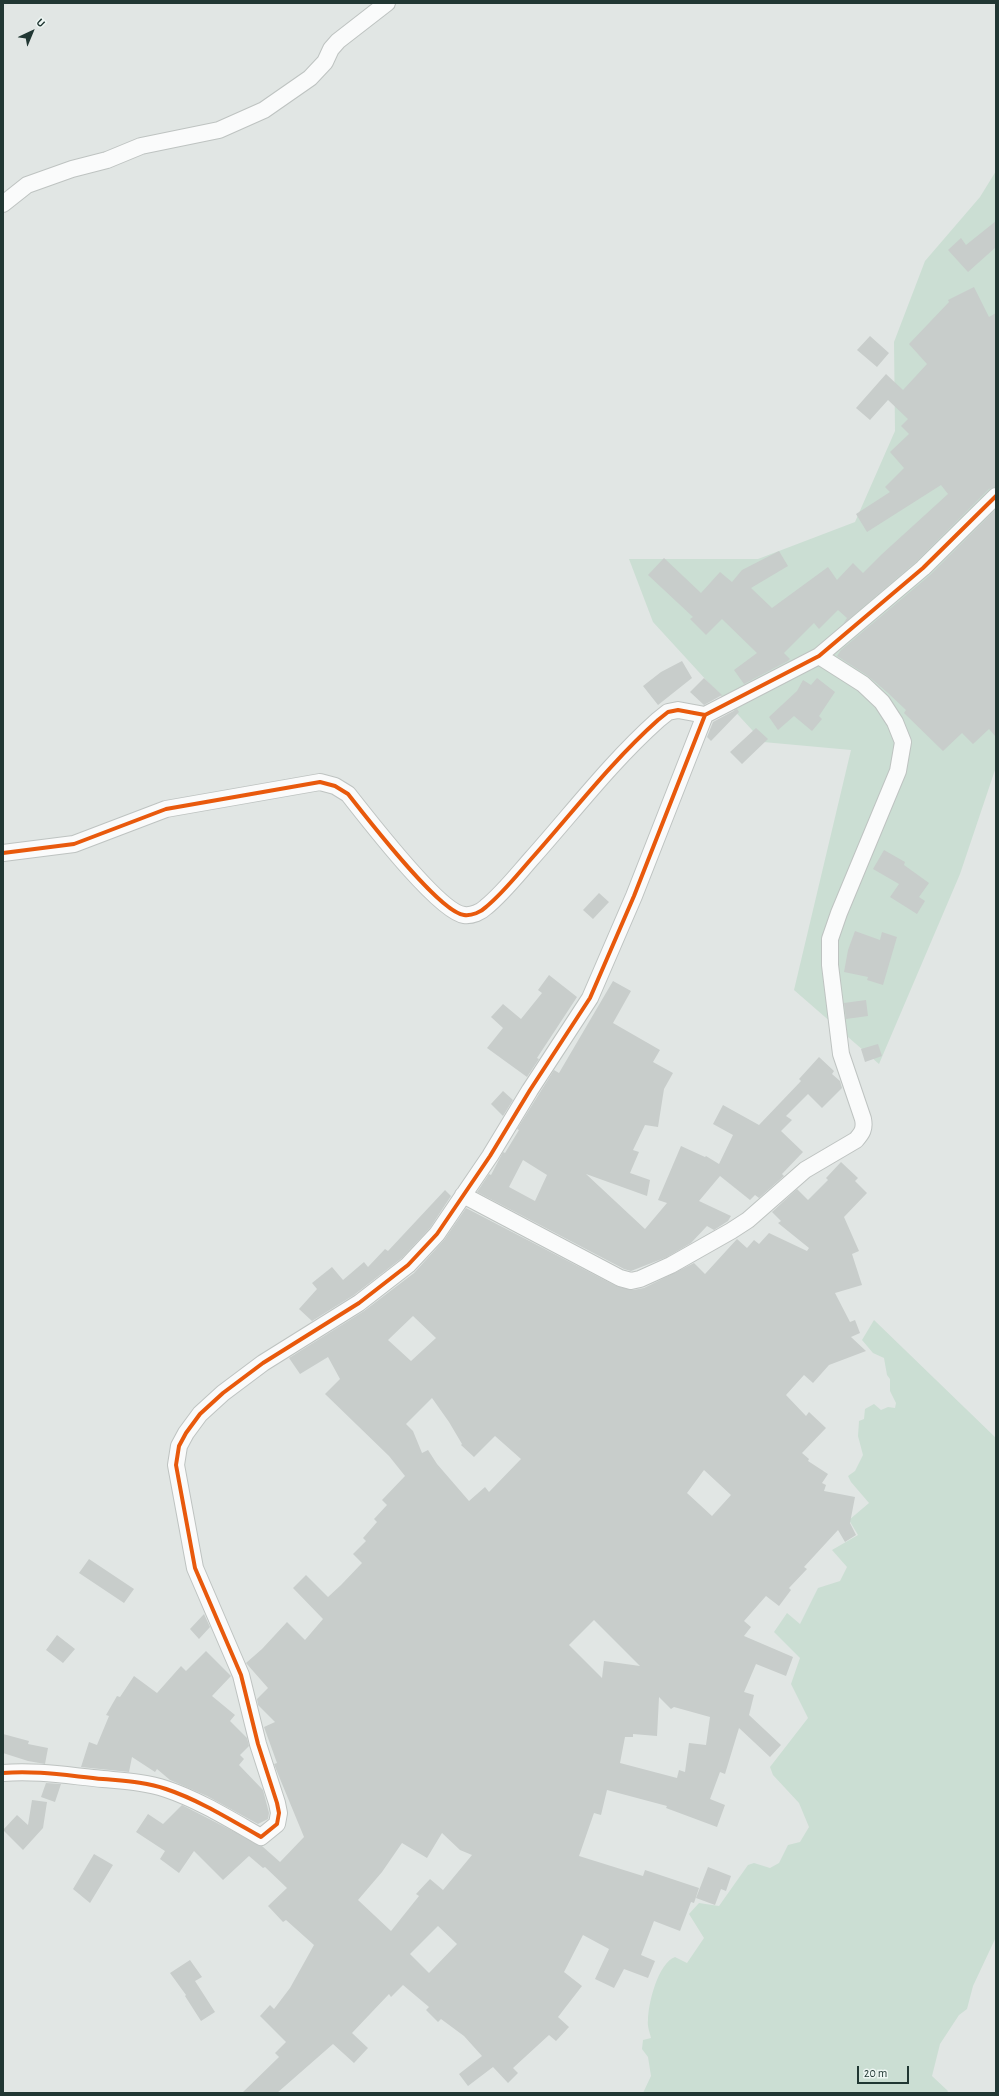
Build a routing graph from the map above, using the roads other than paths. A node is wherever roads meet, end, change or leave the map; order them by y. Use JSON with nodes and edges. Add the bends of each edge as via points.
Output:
{"nodes":[{"id":1,"x":387,"y":3,"type":"edge"},
{"id":2,"x":3,"y":204,"type":"edge"},
{"id":3,"x":996,"y":496,"type":"edge"},
{"id":4,"x":819,"y":656,"type":"junction"},
{"id":5,"x":705,"y":715,"type":"junction"},
{"id":6,"x":3,"y":853,"type":"edge"},
{"id":7,"x":463,"y":1195,"type":"junction"},
{"id":8,"x":3,"y":1773,"type":"edge"}],
"edges":[{"from":1,"to":2,"type":"street","via":[[338,41],[310,78],[264,110],[219,130],[141,146],[107,160],[27,185]]},
{"from":3,"to":4,"type":"street","via":[[923,568]]},
{"from":4,"to":5,"type":"street"},
{"from":4,"to":7,"type":"street","via":[[863,684],[882,702],[895,722],[903,742],[898,771],[830,939],[830,965],[841,1054],[863,1119],[862,1133],[856,1140],[805,1170],[748,1220],[671,1265],[635,1280],[620,1278]]},
{"from":5,"to":6,"type":"street","via":[[678,710],[668,712],[658,720],[595,783],[496,899],[475,914],[464,915],[454,911],[426,888],[348,794],[335,786],[320,782],[166,809],[74,844]]},
{"from":5,"to":7,"type":"street","via":[[634,896],[590,998]]},
{"from":7,"to":8,"type":"street","via":[[437,1234],[408,1265],[359,1303],[263,1363],[223,1393],[200,1414],[179,1446],[176,1465],[195,1568],[241,1675],[258,1744],[277,1803],[277,1824],[261,1837],[165,1788],[62,1775]]}]}
